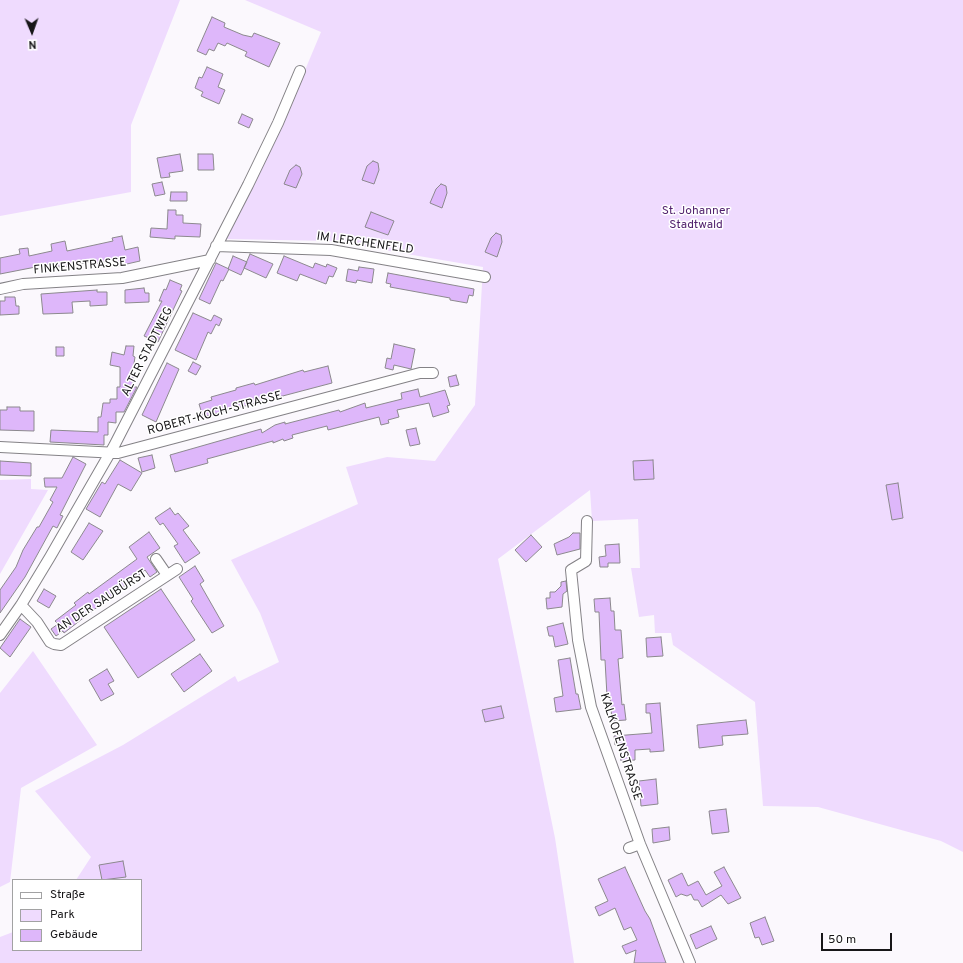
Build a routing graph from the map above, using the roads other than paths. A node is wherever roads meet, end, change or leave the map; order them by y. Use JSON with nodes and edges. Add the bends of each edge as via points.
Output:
{"nodes":[{"id":1,"x":300,"y":71,"type":"dead end"},
{"id":2,"x":216,"y":246,"type":"junction"},
{"id":3,"x":210,"y":260,"type":"junction"},
{"id":4,"x":485,"y":277,"type":"dead end"},
{"id":5,"x":0,"y":289,"type":"edge"},
{"id":6,"x":433,"y":373,"type":"dead end"},
{"id":7,"x":0,"y":447,"type":"edge"},
{"id":8,"x":109,"y":454,"type":"junction"},
{"id":9,"x":587,"y":522,"type":"dead end"},
{"id":10,"x":156,"y":559,"type":"dead end"},
{"id":11,"x":177,"y":568,"type":"dead end"},
{"id":12,"x":167,"y":575,"type":"junction"},
{"id":13,"x":21,"y":605,"type":"junction"},
{"id":14,"x":0,"y":636,"type":"edge"},
{"id":15,"x":640,"y":844,"type":"junction"},
{"id":16,"x":629,"y":848,"type":"dead end"},
{"id":17,"x":690,"y":963,"type":"edge"}],
"edges":[{"from":1,"to":2,"type":"street","name":"ALTER STADTWEG","via":[[278,123]]},
{"from":2,"to":3,"type":"street","name":"ALTER STADTWEG"},
{"from":2,"to":4,"type":"street","name":"IM LERCHENFELD","via":[[331,250]]},
{"from":3,"to":5,"type":"street","name":"FINKENSTRASSE","via":[[122,278],[23,284]]},
{"from":3,"to":8,"type":"street","name":"ALTER STADTWEG"},
{"from":6,"to":8,"type":"street","name":"ROBERT-KOCH-STRASSE","via":[[420,373]]},
{"from":7,"to":8,"type":"street","name":"ROBERT-KOCH-STRASSE"},
{"from":8,"to":13,"type":"street","name":"ALTER STADTWEG"},
{"from":9,"to":15,"type":"street","name":"KALKOFENSTRASSE","via":[[586,561],[571,570],[578,640],[594,716]]},
{"from":10,"to":12,"type":"street","name":"AN DER SAUBÜRST"},
{"from":11,"to":12,"type":"street","name":"AN DER SAUBÜRST"},
{"from":12,"to":13,"type":"street","name":"AN DER SAUBÜRST","via":[[61,645],[50,642],[37,622]]},
{"from":13,"to":14,"type":"street","name":"ALTER STADTWEG"},
{"from":15,"to":16,"type":"street"},
{"from":15,"to":17,"type":"street","name":"KALKOFENSTRASSE"}]}
